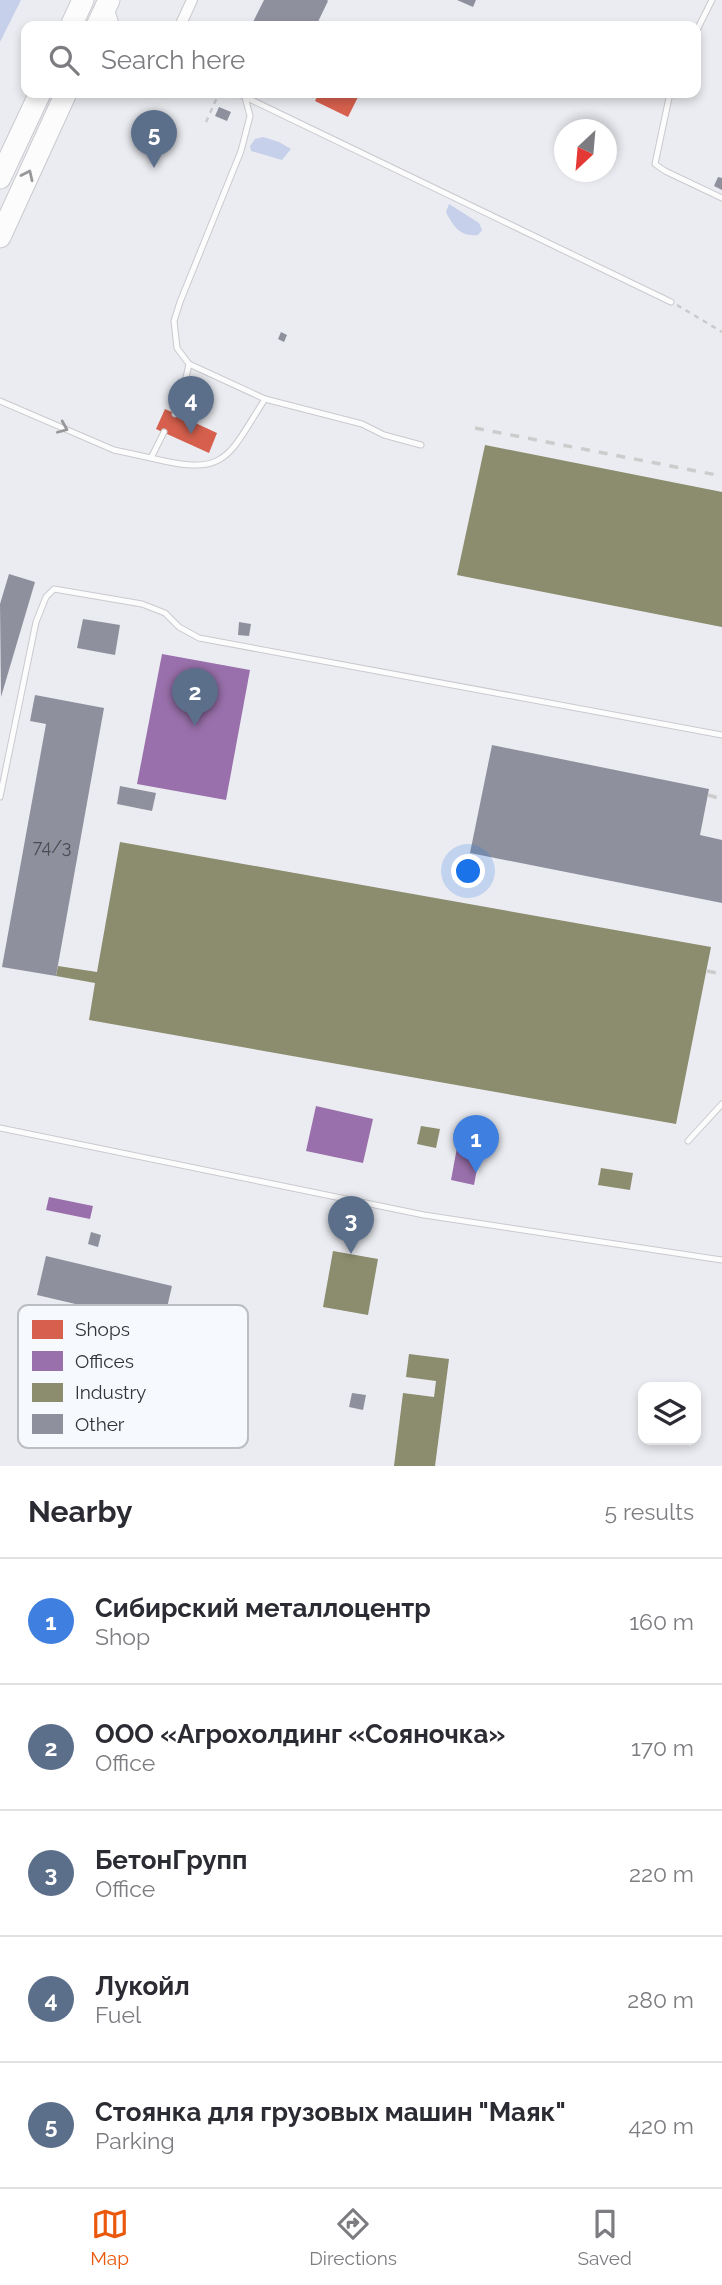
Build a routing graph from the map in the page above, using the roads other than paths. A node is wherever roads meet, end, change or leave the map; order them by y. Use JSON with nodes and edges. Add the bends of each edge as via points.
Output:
{"nodes":[{"id":1,"x":83,"y":0,"type":"edge"},
{"id":2,"x":192,"y":0,"type":"edge"},
{"id":3,"x":712,"y":0,"type":"edge"},
{"id":4,"x":108,"y":1,"type":"edge"},
{"id":5,"x":73,"y":21,"type":"edge"},
{"id":6,"x":99,"y":21,"type":"edge"},
{"id":7,"x":113,"y":21,"type":"edge"},
{"id":8,"x":182,"y":21,"type":"edge"},
{"id":9,"x":701,"y":22,"type":"edge"},
{"id":10,"x":38,"y":98,"type":"edge"},
{"id":11,"x":64,"y":98,"type":"edge"},
{"id":12,"x":245,"y":98,"type":"edge"},
{"id":13,"x":247,"y":98,"type":"edge"},
{"id":14,"x":669,"y":98,"type":"edge"},
{"id":15,"x":0,"y":178,"type":"edge"},
{"id":16,"x":722,"y":198,"type":"edge"},
{"id":17,"x":0,"y":237,"type":"edge"},
{"id":18,"x":671,"y":302,"type":"road end"},
{"id":19,"x":189,"y":364,"type":"junction"},
{"id":20,"x":265,"y":399,"type":"junction"},
{"id":21,"x":0,"y":401,"type":"edge"},
{"id":22,"x":175,"y":414,"type":"dead end"},
{"id":23,"x":164,"y":432,"type":"dead end"},
{"id":24,"x":421,"y":445,"type":"dead end"},
{"id":25,"x":151,"y":458,"type":"junction"},
{"id":26,"x":722,"y":735,"type":"edge"},
{"id":27,"x":0,"y":797,"type":"edge"},
{"id":28,"x":722,"y":1104,"type":"edge"},
{"id":29,"x":0,"y":1128,"type":"edge"},
{"id":30,"x":688,"y":1141,"type":"dead end"},
{"id":31,"x":722,"y":1260,"type":"edge"}],
"edges":[{"from":1,"to":5,"type":"highway"},
{"from":2,"to":8,"type":"street"},
{"from":3,"to":9,"type":"lane"},
{"from":4,"to":6,"type":"highway"},
{"from":4,"to":7,"type":"street"},
{"from":10,"to":15,"type":"highway"},
{"from":17,"to":11,"type":"highway","one_way":true},
{"from":12,"to":19,"type":"lane","via":[[250,116],[241,151],[174,321],[177,348]]},
{"from":13,"to":18,"type":"lane"},
{"from":14,"to":16,"type":"lane","via":[[655,164]]},
{"from":19,"to":20,"type":"lane"},
{"from":19,"to":22,"type":"lane"},
{"from":20,"to":24,"type":"lane"},
{"from":20,"to":25,"type":"lane","via":[[228,456],[203,467]]},
{"from":21,"to":25,"type":"lane","one_way":true,"via":[[114,450]]},
{"from":23,"to":25,"type":"lane"},
{"from":26,"to":27,"type":"lane","via":[[199,638],[165,613],[142,604],[54,589],[36,622]]},
{"from":28,"to":30,"type":"lane"},
{"from":29,"to":31,"type":"lane","via":[[424,1215]]}]}
